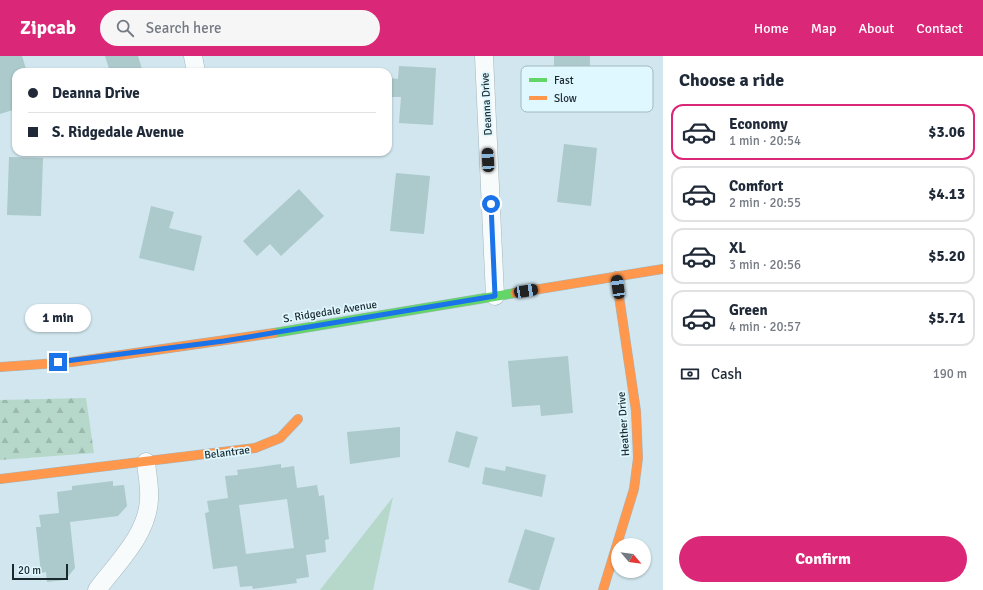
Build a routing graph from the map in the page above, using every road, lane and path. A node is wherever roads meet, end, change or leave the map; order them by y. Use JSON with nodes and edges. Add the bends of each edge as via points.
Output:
{"nodes":[{"id":1,"x":193,"y":56,"type":"edge"},
{"id":2,"x":484,"y":56,"type":"edge"},
{"id":3,"x":195,"y":68,"type":"edge"},
{"id":4,"x":663,"y":269,"type":"edge"},
{"id":5,"x":616,"y":276,"type":"junction"},
{"id":6,"x":495,"y":296,"type":"junction"},
{"id":7,"x":0,"y":367,"type":"edge"},
{"id":8,"x":298,"y":419,"type":"dead end"},
{"id":9,"x":146,"y":462,"type":"junction"},
{"id":10,"x":0,"y":479,"type":"edge"},
{"id":11,"x":97,"y":590,"type":"edge"},
{"id":12,"x":603,"y":590,"type":"edge"}],
"edges":[{"from":1,"to":3,"type":"street"},
{"from":2,"to":6,"type":"street","name":"Deanna Drive"},
{"from":4,"to":5,"type":"main road","name":"S. Ridgedale Avenue"},
{"from":5,"to":6,"type":"main road","name":"S. Ridgedale Avenue"},
{"from":5,"to":12,"type":"main road","name":"Heather Drive","via":[[639,443],[634,489]]},
{"from":6,"to":7,"type":"main road","name":"S. Ridgedale Avenue","via":[[216,342],[72,362]]},
{"from":8,"to":9,"type":"main road","name":"Belantrae","via":[[280,438],[255,448]]},
{"from":9,"to":10,"type":"main road","name":"Belantrae"},
{"from":9,"to":11,"type":"street","via":[[149,499],[145,520],[136,539]]}]}
